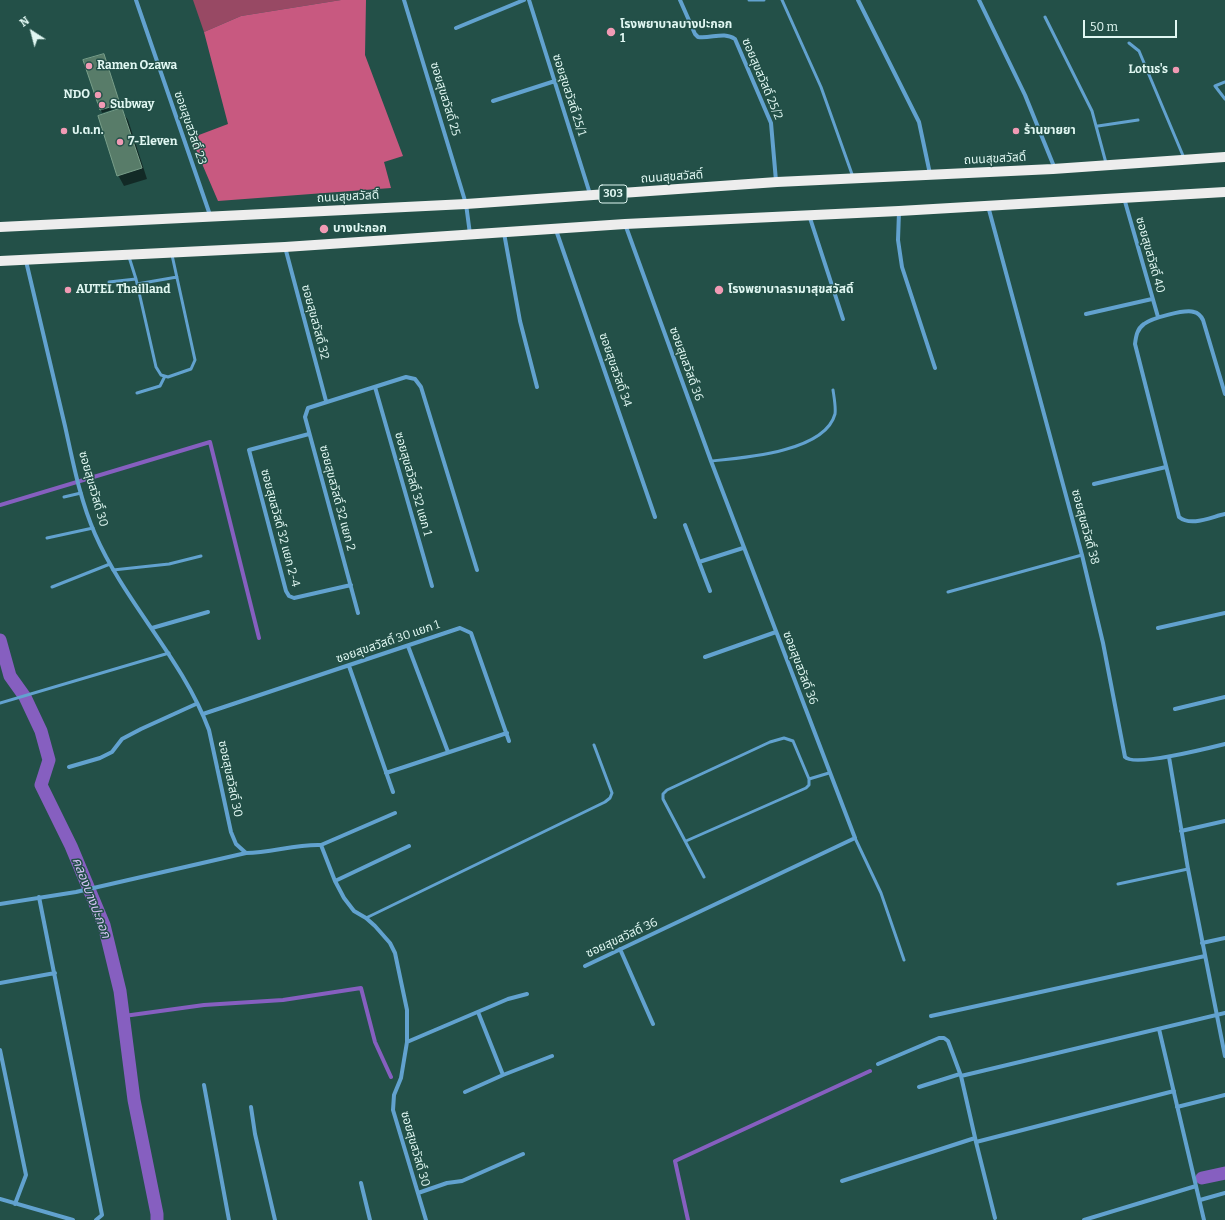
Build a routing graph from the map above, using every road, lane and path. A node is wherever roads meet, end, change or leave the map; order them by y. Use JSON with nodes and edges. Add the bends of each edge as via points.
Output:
{"nodes":[{"id":1,"x":136,"y":0,"type":"edge"},
{"id":2,"x":404,"y":0,"type":"edge"},
{"id":3,"x":524,"y":0,"type":"edge"},
{"id":4,"x":529,"y":0,"type":"edge"},
{"id":5,"x":680,"y":0,"type":"edge"},
{"id":6,"x":749,"y":0,"type":"edge"},
{"id":7,"x":764,"y":0,"type":"edge"},
{"id":8,"x":782,"y":0,"type":"edge"},
{"id":9,"x":858,"y":0,"type":"edge"},
{"id":10,"x":979,"y":0,"type":"edge"},
{"id":11,"x":1045,"y":16,"type":"dead end"},
{"id":12,"x":456,"y":28,"type":"dead end"},
{"id":13,"x":1129,"y":43,"type":"dead end"},
{"id":14,"x":554,"y":81,"type":"junction"},
{"id":15,"x":1225,"y":82,"type":"edge"},
{"id":16,"x":1225,"y":99,"type":"edge"},
{"id":17,"x":493,"y":101,"type":"dead end"},
{"id":18,"x":1138,"y":120,"type":"dead end"},
{"id":19,"x":1098,"y":126,"type":"junction"},
{"id":20,"x":1225,"y":157,"type":"edge"},
{"id":21,"x":1185,"y":160,"type":"junction"},
{"id":22,"x":1106,"y":165,"type":"junction"},
{"id":23,"x":1055,"y":169,"type":"junction"},
{"id":24,"x":930,"y":175,"type":"junction"},
{"id":25,"x":854,"y":179,"type":"junction"},
{"id":26,"x":777,"y":182,"type":"junction"},
{"id":27,"x":1225,"y":192,"type":"edge"},
{"id":28,"x":591,"y":196,"type":"junction"},
{"id":29,"x":1124,"y":197,"type":"junction"},
{"id":30,"x":466,"y":204,"type":"junction"},
{"id":31,"x":988,"y":205,"type":"junction"},
{"id":32,"x":899,"y":211,"type":"junction"},
{"id":33,"x":809,"y":215,"type":"junction"},
{"id":34,"x":211,"y":217,"type":"junction"},
{"id":35,"x":625,"y":224,"type":"junction"},
{"id":36,"x":0,"y":227,"type":"edge"},
{"id":37,"x":556,"y":229,"type":"junction"},
{"id":38,"x":504,"y":232,"type":"junction"},
{"id":39,"x":470,"y":234,"type":"junction"},
{"id":40,"x":285,"y":247,"type":"junction"},
{"id":41,"x":171,"y":252,"type":"junction"},
{"id":42,"x":128,"y":253,"type":"junction"},
{"id":43,"x":26,"y":259,"type":"junction"},
{"id":44,"x":0,"y":261,"type":"edge"},
{"id":45,"x":177,"y":277,"type":"junction"},
{"id":46,"x":136,"y":279,"type":"junction"},
{"id":47,"x":109,"y":282,"type":"dead end"},
{"id":48,"x":137,"y":284,"type":"junction"},
{"id":49,"x":1152,"y":299,"type":"junction"},
{"id":50,"x":1086,"y":314,"type":"dead end"},
{"id":51,"x":1158,"y":317,"type":"junction"},
{"id":52,"x":843,"y":319,"type":"dead end"},
{"id":53,"x":935,"y":368,"type":"dead end"},
{"id":54,"x":165,"y":376,"type":"junction"},
{"id":55,"x":375,"y":387,"type":"junction"},
{"id":56,"x":537,"y":387,"type":"dead end"},
{"id":57,"x":833,"y":390,"type":"dead end"},
{"id":58,"x":137,"y":393,"type":"dead end"},
{"id":59,"x":1225,"y":394,"type":"edge"},
{"id":60,"x":326,"y":401,"type":"junction"},
{"id":61,"x":309,"y":434,"type":"junction"},
{"id":62,"x":710,"y":461,"type":"junction"},
{"id":63,"x":1166,"y":467,"type":"junction"},
{"id":64,"x":1094,"y":484,"type":"dead end"},
{"id":65,"x":80,"y":491,"type":"junction"},
{"id":66,"x":64,"y":497,"type":"dead end"},
{"id":67,"x":1225,"y":514,"type":"edge"},
{"id":68,"x":655,"y":517,"type":"dead end"},
{"id":69,"x":685,"y":525,"type":"dead end"},
{"id":70,"x":93,"y":528,"type":"junction"},
{"id":71,"x":47,"y":538,"type":"dead end"},
{"id":72,"x":743,"y":548,"type":"junction"},
{"id":73,"x":1082,"y":555,"type":"junction"},
{"id":74,"x":201,"y":556,"type":"dead end"},
{"id":75,"x":700,"y":562,"type":"junction"},
{"id":76,"x":110,"y":564,"type":"junction"},
{"id":77,"x":113,"y":570,"type":"junction"},
{"id":78,"x":477,"y":570,"type":"dead end"},
{"id":79,"x":351,"y":585,"type":"junction"},
{"id":80,"x":432,"y":586,"type":"dead end"},
{"id":81,"x":52,"y":587,"type":"dead end"},
{"id":82,"x":710,"y":591,"type":"dead end"},
{"id":83,"x":948,"y":592,"type":"dead end"},
{"id":84,"x":208,"y":612,"type":"dead end"},
{"id":85,"x":358,"y":613,"type":"dead end"},
{"id":86,"x":1225,"y":613,"type":"edge"},
{"id":87,"x":152,"y":628,"type":"junction"},
{"id":88,"x":1158,"y":628,"type":"dead end"},
{"id":89,"x":776,"y":632,"type":"junction"},
{"id":90,"x":408,"y":646,"type":"junction"},
{"id":91,"x":170,"y":653,"type":"junction"},
{"id":92,"x":705,"y":657,"type":"dead end"},
{"id":93,"x":349,"y":666,"type":"junction"},
{"id":94,"x":1225,"y":697,"type":"edge"},
{"id":95,"x":0,"y":703,"type":"edge"},
{"id":96,"x":196,"y":704,"type":"junction"},
{"id":97,"x":1175,"y":709,"type":"dead end"},
{"id":98,"x":203,"y":714,"type":"junction"},
{"id":99,"x":506,"y":733,"type":"junction"},
{"id":100,"x":509,"y":741,"type":"dead end"},
{"id":101,"x":1225,"y":744,"type":"edge"},
{"id":102,"x":594,"y":745,"type":"dead end"},
{"id":103,"x":448,"y":752,"type":"junction"},
{"id":104,"x":1169,"y":757,"type":"junction"},
{"id":105,"x":69,"y":767,"type":"dead end"},
{"id":106,"x":829,"y":772,"type":"junction"},
{"id":107,"x":386,"y":773,"type":"junction"},
{"id":108,"x":808,"y":778,"type":"junction"},
{"id":109,"x":393,"y":792,"type":"dead end"},
{"id":110,"x":395,"y":813,"type":"dead end"},
{"id":111,"x":1225,"y":821,"type":"edge"},
{"id":112,"x":1181,"y":831,"type":"junction"},
{"id":113,"x":855,"y":838,"type":"junction"},
{"id":114,"x":686,"y":841,"type":"junction"},
{"id":115,"x":321,"y":845,"type":"junction"},
{"id":116,"x":409,"y":846,"type":"dead end"},
{"id":117,"x":246,"y":853,"type":"junction"},
{"id":118,"x":1188,"y":869,"type":"junction"},
{"id":119,"x":704,"y":877,"type":"dead end"},
{"id":120,"x":335,"y":881,"type":"junction"},
{"id":121,"x":1118,"y":884,"type":"dead end"},
{"id":122,"x":39,"y":897,"type":"junction"},
{"id":123,"x":0,"y":904,"type":"edge"},
{"id":124,"x":366,"y":918,"type":"junction"},
{"id":125,"x":1225,"y":938,"type":"edge"},
{"id":126,"x":1202,"y":943,"type":"junction"},
{"id":127,"x":620,"y":949,"type":"junction"},
{"id":128,"x":1205,"y":956,"type":"junction"},
{"id":129,"x":904,"y":960,"type":"dead end"},
{"id":130,"x":585,"y":966,"type":"dead end"},
{"id":131,"x":55,"y":973,"type":"junction"},
{"id":132,"x":0,"y":983,"type":"edge"},
{"id":133,"x":527,"y":994,"type":"dead end"},
{"id":134,"x":478,"y":1012,"type":"junction"},
{"id":135,"x":1225,"y":1013,"type":"edge"},
{"id":136,"x":1217,"y":1015,"type":"junction"},
{"id":137,"x":931,"y":1016,"type":"dead end"},
{"id":138,"x":653,"y":1024,"type":"dead end"},
{"id":139,"x":1159,"y":1029,"type":"junction"},
{"id":140,"x":407,"y":1042,"type":"junction"},
{"id":141,"x":0,"y":1050,"type":"edge"},
{"id":142,"x":552,"y":1056,"type":"dead end"},
{"id":143,"x":1225,"y":1056,"type":"edge"},
{"id":144,"x":878,"y":1064,"type":"dead end"},
{"id":145,"x":502,"y":1075,"type":"junction"},
{"id":146,"x":961,"y":1075,"type":"junction"},
{"id":147,"x":204,"y":1085,"type":"dead end"},
{"id":148,"x":919,"y":1087,"type":"dead end"},
{"id":149,"x":1174,"y":1091,"type":"junction"},
{"id":150,"x":465,"y":1092,"type":"dead end"},
{"id":151,"x":1225,"y":1095,"type":"edge"},
{"id":152,"x":251,"y":1107,"type":"dead end"},
{"id":153,"x":1177,"y":1107,"type":"junction"},
{"id":154,"x":976,"y":1140,"type":"junction"},
{"id":155,"x":523,"y":1154,"type":"dead end"},
{"id":156,"x":842,"y":1181,"type":"dead end"},
{"id":157,"x":361,"y":1183,"type":"dead end"},
{"id":158,"x":1196,"y":1186,"type":"junction"},
{"id":159,"x":418,"y":1193,"type":"junction"},
{"id":160,"x":1225,"y":1194,"type":"edge"},
{"id":161,"x":0,"y":1199,"type":"edge"},
{"id":162,"x":1200,"y":1200,"type":"junction"},
{"id":163,"x":15,"y":1204,"type":"junction"},
{"id":164,"x":995,"y":1218,"type":"dead end"},
{"id":165,"x":72,"y":1220,"type":"edge"},
{"id":166,"x":96,"y":1220,"type":"edge"},
{"id":167,"x":229,"y":1220,"type":"edge"},
{"id":168,"x":275,"y":1220,"type":"edge"},
{"id":169,"x":370,"y":1220,"type":"edge"},
{"id":170,"x":426,"y":1220,"type":"edge"},
{"id":171,"x":1084,"y":1220,"type":"edge"},
{"id":172,"x":1204,"y":1220,"type":"edge"}],
"edges":[{"from":1,"to":34,"type":"street","name":"ซอยสุขสวัสดิ์ 23"},
{"from":2,"to":30,"type":"street","name":"ซอยสุขสวัสดิ์ 25"},
{"from":3,"to":12,"type":"street"},
{"from":4,"to":14,"type":"street","name":"ซอยสุขสวัสดิ์ 25/1"},
{"from":5,"to":26,"type":"street","name":"ซอยสุขสวัสดิ์ 25/2","via":[[698,37],[730,35],[735,39],[771,123]]},
{"from":6,"to":7,"type":"lane"},
{"from":8,"to":25,"type":"lane","via":[[821,87]]},
{"from":9,"to":24,"type":"street","via":[[920,122]]},
{"from":10,"to":23,"type":"street","via":[[1025,95]]},
{"from":11,"to":19,"type":"lane"},
{"from":13,"to":21,"type":"lane","via":[[1139,51]]},
{"from":14,"to":17,"type":"street"},
{"from":14,"to":28,"type":"street","name":"ซอยสุขสวัสดิ์ 25/1"},
{"from":15,"to":16,"type":"lane","via":[[1215,86]]},
{"from":18,"to":19,"type":"lane"},
{"from":19,"to":22,"type":"lane"},
{"from":20,"to":21,"type":"main road","name":"ถนนสุขสวัสดิ์","number":"303"},
{"from":21,"to":22,"type":"main road","name":"ถนนสุขสวัสดิ์","number":"303"},
{"from":22,"to":23,"type":"main road","name":"ถนนสุขสวัสดิ์","number":"303"},
{"from":23,"to":24,"type":"main road","name":"ถนนสุขสวัสดิ์","number":"303"},
{"from":24,"to":25,"type":"main road","name":"ถนนสุขสวัสดิ์","number":"303"},
{"from":25,"to":26,"type":"main road","name":"ถนนสุขสวัสดิ์","number":"303"},
{"from":26,"to":28,"type":"main road","name":"ถนนสุขสวัสดิ์","number":"303"},
{"from":27,"to":29,"type":"main road"},
{"from":28,"to":30,"type":"main road","name":"ถนนสุขสวัสดิ์","number":"303"},
{"from":29,"to":31,"type":"main road"},
{"from":29,"to":49,"type":"street","name":"ซอยสุขสวัสดิ์ 40"},
{"from":30,"to":34,"type":"main road","name":"ถนนสุขสวัสดิ์","number":"303"},
{"from":30,"to":39,"type":"street","name":"ซอยสุขสวัสดิ์ 25"},
{"from":31,"to":32,"type":"main road"},
{"from":31,"to":73,"type":"street","name":"ซอยสุขสวัสดิ์ 38"},
{"from":32,"to":33,"type":"main road"},
{"from":32,"to":53,"type":"street","via":[[898,240],[902,267]]},
{"from":33,"to":35,"type":"main road"},
{"from":33,"to":52,"type":"street"},
{"from":34,"to":36,"type":"main road","name":"ถนนสุขสวัสดิ์","number":"303"},
{"from":35,"to":37,"type":"main road"},
{"from":35,"to":62,"type":"street","name":"ซอยสุขสวัสดิ์ 36"},
{"from":37,"to":38,"type":"main road"},
{"from":37,"to":68,"type":"street","name":"ซอยสุขสวัสดิ์ 34"},
{"from":38,"to":39,"type":"main road"},
{"from":38,"to":56,"type":"street","via":[[520,321]]},
{"from":39,"to":40,"type":"main road"},
{"from":40,"to":41,"type":"main road"},
{"from":40,"to":60,"type":"street","name":"ซอยสุขสวัสดิ์ 32"},
{"from":41,"to":42,"type":"main road"},
{"from":41,"to":45,"type":"lane"},
{"from":42,"to":43,"type":"main road"},
{"from":42,"to":46,"type":"lane"},
{"from":43,"to":44,"type":"main road"},
{"from":43,"to":65,"type":"street","name":"ซอยสุขสวัสดิ์ 30"},
{"from":45,"to":48,"type":"lane"},
{"from":45,"to":54,"type":"lane","via":[[195,360],[191,369]]},
{"from":46,"to":47,"type":"lane"},
{"from":46,"to":48,"type":"lane"},
{"from":48,"to":54,"type":"lane","via":[[156,367],[161,375]]},
{"from":49,"to":50,"type":"street"},
{"from":49,"to":51,"type":"street","name":"ซอยสุขสวัสดิ์ 40"},
{"from":51,"to":59,"type":"street","via":[[1193,311],[1198,313],[1203,320]]},
{"from":51,"to":63,"type":"street","via":[[1143,325],[1136,334],[1135,344]]},
{"from":54,"to":58,"type":"lane","via":[[160,386]]},
{"from":55,"to":60,"type":"street","name":"ซอยสุขสวัสดิ์ 32 แยก 2"},
{"from":55,"to":78,"type":"street","name":"ซอยสุขสวัสดิ์ 32 แยก 2","via":[[406,377],[415,379],[421,387]]},
{"from":55,"to":80,"type":"street","name":"ซอยสุขสวัสดิ์ 32 แยก 1"},
{"from":57,"to":62,"type":"lane","via":[[835,414],[824,432],[803,444],[749,457]]},
{"from":60,"to":61,"type":"street","name":"ซอยสุขสวัสดิ์ 32 แยก 2","via":[[308,408],[304,417]]},
{"from":61,"to":79,"type":"street","name":"ซอยสุขสวัสดิ์ 32 แยก 2"},
{"from":61,"to":79,"type":"street","name":"ซอยสุขสวัสดิ์ 32 แยก 2-4","via":[[249,450],[289,596],[294,598]]},
{"from":62,"to":72,"type":"street","name":"ซอยสุขสวัสดิ์ 36"},
{"from":63,"to":64,"type":"street"},
{"from":63,"to":67,"type":"street","via":[[1179,517],[1184,521]]},
{"from":65,"to":66,"type":"lane"},
{"from":65,"to":70,"type":"street","name":"ซอยสุขสวัสดิ์ 30"},
{"from":69,"to":75,"type":"street"},
{"from":70,"to":71,"type":"lane"},
{"from":70,"to":76,"type":"street","name":"ซอยสุขสวัสดิ์ 30"},
{"from":72,"to":75,"type":"street"},
{"from":72,"to":89,"type":"street","name":"ซอยสุขสวัสดิ์ 36"},
{"from":73,"to":83,"type":"lane"},
{"from":73,"to":104,"type":"street","name":"ซอยสุขสวัสดิ์ 38","via":[[1103,643],[1125,757],[1131,761]]},
{"from":74,"to":77,"type":"lane","via":[[169,564]]},
{"from":75,"to":82,"type":"street"},
{"from":76,"to":77,"type":"street","name":"ซอยสุขสวัสดิ์ 30"},
{"from":76,"to":81,"type":"lane"},
{"from":77,"to":87,"type":"street","name":"ซอยสุขสวัสดิ์ 30"},
{"from":79,"to":85,"type":"street","name":"ซอยสุขสวัสดิ์ 32 แยก 2"},
{"from":84,"to":87,"type":"street"},
{"from":86,"to":88,"type":"street"},
{"from":87,"to":91,"type":"street","name":"ซอยสุขสวัสดิ์ 30"},
{"from":89,"to":92,"type":"street"},
{"from":89,"to":106,"type":"street","name":"ซอยสุขสวัสดิ์ 36"},
{"from":90,"to":93,"type":"street","name":"ซอยสุขสวัสดิ์ 30 แยก 1"},
{"from":90,"to":99,"type":"street","name":"ซอยสุขสวัสดิ์ 30 แยก 1","via":[[460,628],[471,633]]},
{"from":90,"to":103,"type":"street"},
{"from":91,"to":95,"type":"lane"},
{"from":91,"to":96,"type":"street","name":"ซอยสุขสวัสดิ์ 30"},
{"from":93,"to":98,"type":"street","name":"ซอยสุขสวัสดิ์ 30 แยก 1"},
{"from":93,"to":107,"type":"street"},
{"from":94,"to":97,"type":"street"},
{"from":96,"to":98,"type":"street","name":"ซอยสุขสวัสดิ์ 30"},
{"from":96,"to":105,"type":"street","via":[[122,739],[112,752],[100,758]]},
{"from":98,"to":117,"type":"street","name":"ซอยสุขสวัสดิ์ 30","via":[[209,730],[231,832],[236,844]]},
{"from":99,"to":100,"type":"street","name":"ซอยสุขสวัสดิ์ 30 แยก 1"},
{"from":99,"to":103,"type":"street"},
{"from":101,"to":104,"type":"street","name":"ซอยสุขสวัสดิ์ 38"},
{"from":102,"to":124,"type":"lane","via":[[612,793],[605,802]]},
{"from":103,"to":107,"type":"street"},
{"from":104,"to":112,"type":"street"},
{"from":106,"to":108,"type":"lane"},
{"from":106,"to":113,"type":"street","name":"ซอยสุขสวัสดิ์ 36"},
{"from":107,"to":109,"type":"street"},
{"from":108,"to":114,"type":"lane","via":[[809,785],[806,788]]},
{"from":108,"to":114,"type":"lane","via":[[793,741],[784,738],[770,742],[667,790],[663,794],[663,799]]},
{"from":110,"to":115,"type":"street"},
{"from":111,"to":112,"type":"street"},
{"from":112,"to":118,"type":"street"},
{"from":113,"to":127,"type":"street","name":"ซอยสุขสวัสดิ์ 36"},
{"from":113,"to":129,"type":"lane","via":[[880,893]]},
{"from":114,"to":119,"type":"lane"},
{"from":115,"to":117,"type":"street","via":[[304,844],[261,853]]},
{"from":115,"to":120,"type":"street","name":"ซอยสุขสวัสดิ์ 30"},
{"from":116,"to":120,"type":"street"},
{"from":117,"to":122,"type":"street","via":[[96,888]]},
{"from":118,"to":121,"type":"lane"},
{"from":118,"to":126,"type":"street"},
{"from":120,"to":124,"type":"street","name":"ซอยสุขสวัสดิ์ 30","via":[[354,910]]},
{"from":122,"to":123,"type":"street"},
{"from":122,"to":131,"type":"street"},
{"from":124,"to":140,"type":"street","name":"ซอยสุขสวัสดิ์ 30","via":[[390,943],[395,953],[407,1010]]},
{"from":125,"to":126,"type":"street"},
{"from":126,"to":128,"type":"street"},
{"from":127,"to":130,"type":"street","name":"ซอยสุขสวัสดิ์ 36"},
{"from":127,"to":138,"type":"street"},
{"from":128,"to":136,"type":"street"},
{"from":128,"to":137,"type":"street"},
{"from":131,"to":132,"type":"street"},
{"from":131,"to":166,"type":"street","via":[[102,1215]]},
{"from":133,"to":134,"type":"street"},
{"from":134,"to":140,"type":"street"},
{"from":134,"to":145,"type":"street"},
{"from":135,"to":136,"type":"street"},
{"from":136,"to":139,"type":"street"},
{"from":136,"to":143,"type":"street"},
{"from":139,"to":146,"type":"street"},
{"from":139,"to":149,"type":"street"},
{"from":140,"to":159,"type":"street","name":"ซอยสุขสวัสดิ์ 30","via":[[401,1078],[394,1095],[393,1110]]},
{"from":141,"to":163,"type":"street","via":[[26,1175]]},
{"from":142,"to":145,"type":"street"},
{"from":144,"to":146,"type":"street","via":[[944,1038],[948,1041]]},
{"from":145,"to":150,"type":"street"},
{"from":146,"to":148,"type":"street"},
{"from":146,"to":154,"type":"street"},
{"from":147,"to":167,"type":"street"},
{"from":149,"to":153,"type":"street"},
{"from":149,"to":154,"type":"street"},
{"from":151,"to":153,"type":"street"},
{"from":152,"to":168,"type":"street"},
{"from":153,"to":158,"type":"street"},
{"from":154,"to":156,"type":"street"},
{"from":154,"to":164,"type":"street"},
{"from":155,"to":159,"type":"street","via":[[462,1181],[447,1183]]},
{"from":157,"to":169,"type":"street"},
{"from":158,"to":162,"type":"street"},
{"from":158,"to":171,"type":"street"},
{"from":159,"to":170,"type":"street","name":"ซอยสุขสวัสดิ์ 30"},
{"from":160,"to":162,"type":"street"},
{"from":161,"to":163,"type":"street"},
{"from":162,"to":172,"type":"street"},
{"from":163,"to":165,"type":"street"}]}
